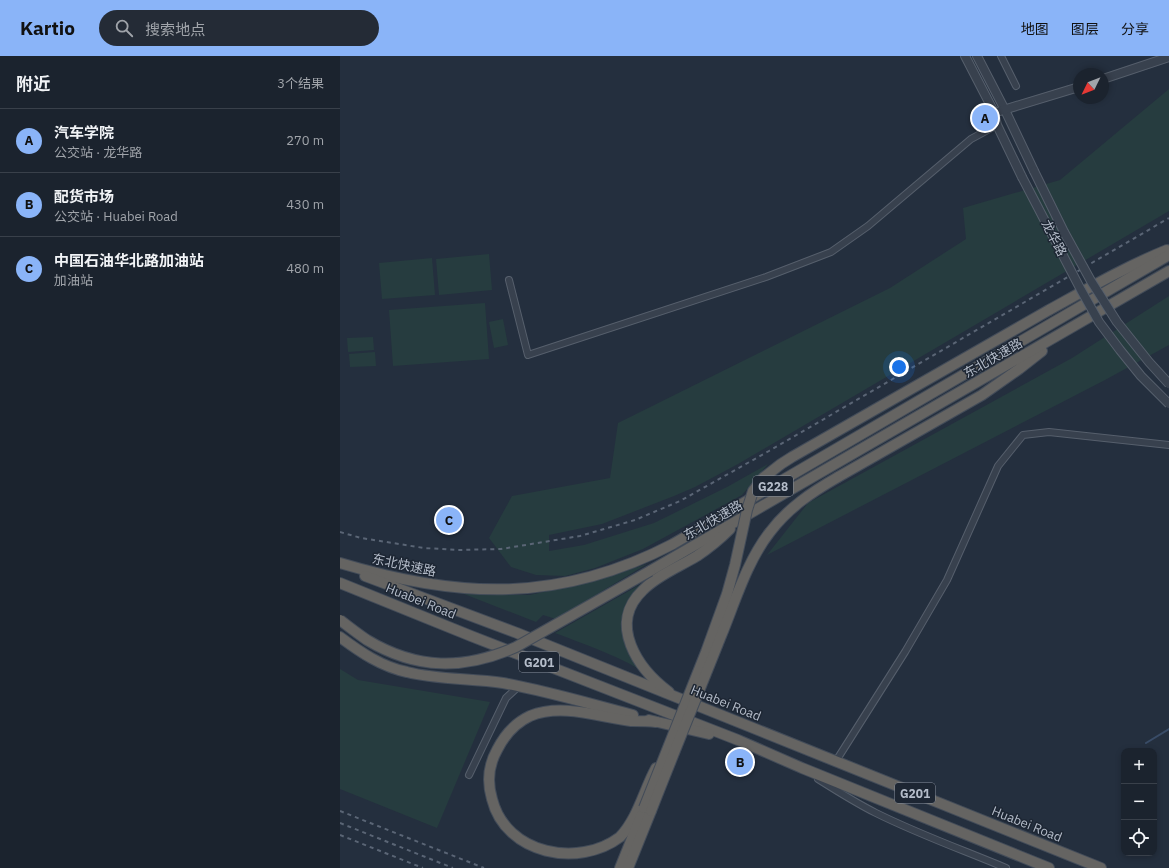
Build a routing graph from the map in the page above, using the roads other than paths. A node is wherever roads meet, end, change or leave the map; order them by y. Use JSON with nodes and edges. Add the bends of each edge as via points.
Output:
{"nodes":[{"id":1,"x":965,"y":56,"type":"edge"},
{"id":2,"x":977,"y":56,"type":"edge"},
{"id":3,"x":1001,"y":56,"type":"edge"},
{"id":4,"x":1169,"y":57,"type":"edge"},
{"id":5,"x":1109,"y":77,"type":"edge"},
{"id":6,"x":1016,"y":86,"type":"dead end"},
{"id":7,"x":1073,"y":89,"type":"edge"},
{"id":8,"x":1005,"y":110,"type":"junction"},
{"id":9,"x":994,"y":112,"type":"junction"},
{"id":10,"x":997,"y":126,"type":"junction"},
{"id":11,"x":1169,"y":250,"type":"edge"},
{"id":12,"x":1169,"y":255,"type":"edge"},
{"id":13,"x":1169,"y":271,"type":"edge"},
{"id":14,"x":509,"y":280,"type":"dead end"},
{"id":15,"x":1070,"y":328,"type":"junction"},
{"id":16,"x":1169,"y":384,"type":"edge"},
{"id":17,"x":1169,"y":404,"type":"edge"},
{"id":18,"x":1169,"y":446,"type":"edge"},
{"id":19,"x":744,"y":517,"type":"junction"},
{"id":20,"x":340,"y":564,"type":"edge"},
{"id":21,"x":340,"y":583,"type":"edge"},
{"id":22,"x":340,"y":620,"type":"edge"},
{"id":23,"x":340,"y":637,"type":"edge"},
{"id":24,"x":519,"y":686,"type":"junction"},
{"id":25,"x":683,"y":700,"type":"junction"},
{"id":26,"x":656,"y":722,"type":"junction"},
{"id":27,"x":738,"y":740,"type":"junction"},
{"id":28,"x":836,"y":761,"type":"junction"},
{"id":29,"x":802,"y":768,"type":"junction"},
{"id":30,"x":469,"y":775,"type":"dead end"},
{"id":31,"x":645,"y":808,"type":"junction"},
{"id":32,"x":620,"y":868,"type":"edge"},
{"id":33,"x":628,"y":868,"type":"edge"},
{"id":34,"x":1006,"y":868,"type":"edge"},
{"id":35,"x":1049,"y":868,"type":"edge"},
{"id":36,"x":1101,"y":868,"type":"edge"}],
"edges":[{"from":1,"to":9,"type":"street","name":"龙华路"},
{"from":2,"to":8,"type":"street","name":"龙华路"},
{"from":3,"to":6,"type":"street"},
{"from":4,"to":5,"type":"street"},
{"from":7,"to":8,"type":"street"},
{"from":8,"to":9,"type":"street"},
{"from":8,"to":16,"type":"street","name":"龙华路","bridge":true,"via":[[1064,232],[1091,281],[1117,322]]},
{"from":9,"to":10,"type":"street","name":"龙华路"},
{"from":10,"to":14,"type":"street","via":[[971,139],[868,226],[831,252],[766,277],[528,355]]},
{"from":10,"to":17,"type":"street","name":"龙华路","bridge":true,"via":[[1080,290],[1099,322],[1141,376]]},
{"from":11,"to":31,"type":"highway","bridge":true,"via":[[1104,279],[786,460],[763,478],[749,500],[727,594]]},
{"from":12,"to":20,"type":"highway","name":"东北快速路","number":"G228","via":[[673,544],[623,567],[553,585],[489,590],[429,585]]},
{"from":13,"to":15,"type":"highway","name":"东北快速路","number":"G228"},
{"from":15,"to":19,"type":"highway","name":"东北快速路","number":"G228"},
{"from":15,"to":31,"type":"highway","bridge":true,"via":[[982,395],[812,492],[789,511],[770,532],[756,554],[736,598]]},
{"from":18,"to":28,"type":"street","via":[[1049,432],[1023,435],[998,466],[947,580]]},
{"from":19,"to":22,"type":"highway","name":"东北快速路","number":"G228","bridge":true,"via":[[516,647],[494,656],[468,662],[417,661],[366,640]]},
{"from":19,"to":25,"type":"highway","via":[[709,548],[649,585],[638,595],[629,612],[628,639],[637,658],[658,682]]},
{"from":20,"to":25,"type":"highway","name":"Huabei Road","number":"G201","via":[[379,582],[517,633]]},
{"from":21,"to":27,"type":"highway","name":"Huabei Road","number":"G201"},
{"from":23,"to":24,"type":"highway","via":[[370,658],[406,672]]},
{"from":24,"to":26,"type":"highway"},
{"from":24,"to":30,"type":"street","via":[[506,698]]},
{"from":25,"to":28,"type":"highway","name":"Huabei Road","number":"G201"},
{"from":26,"to":27,"type":"highway"},
{"from":26,"to":31,"type":"highway","via":[[631,721],[566,711],[530,716],[512,728],[499,745],[488,779],[497,814],[511,834],[524,845],[552,858],[573,859],[604,850],[614,844]]},
{"from":27,"to":29,"type":"highway","name":"Huabei Road","number":"G201"},
{"from":28,"to":36,"type":"highway","name":"Huabei Road","number":"G201"},
{"from":29,"to":34,"type":"street","via":[[875,813]]},
{"from":29,"to":35,"type":"highway","name":"Huabei Road","number":"G201"},
{"from":31,"to":32,"type":"highway"},
{"from":31,"to":33,"type":"highway"}]}
